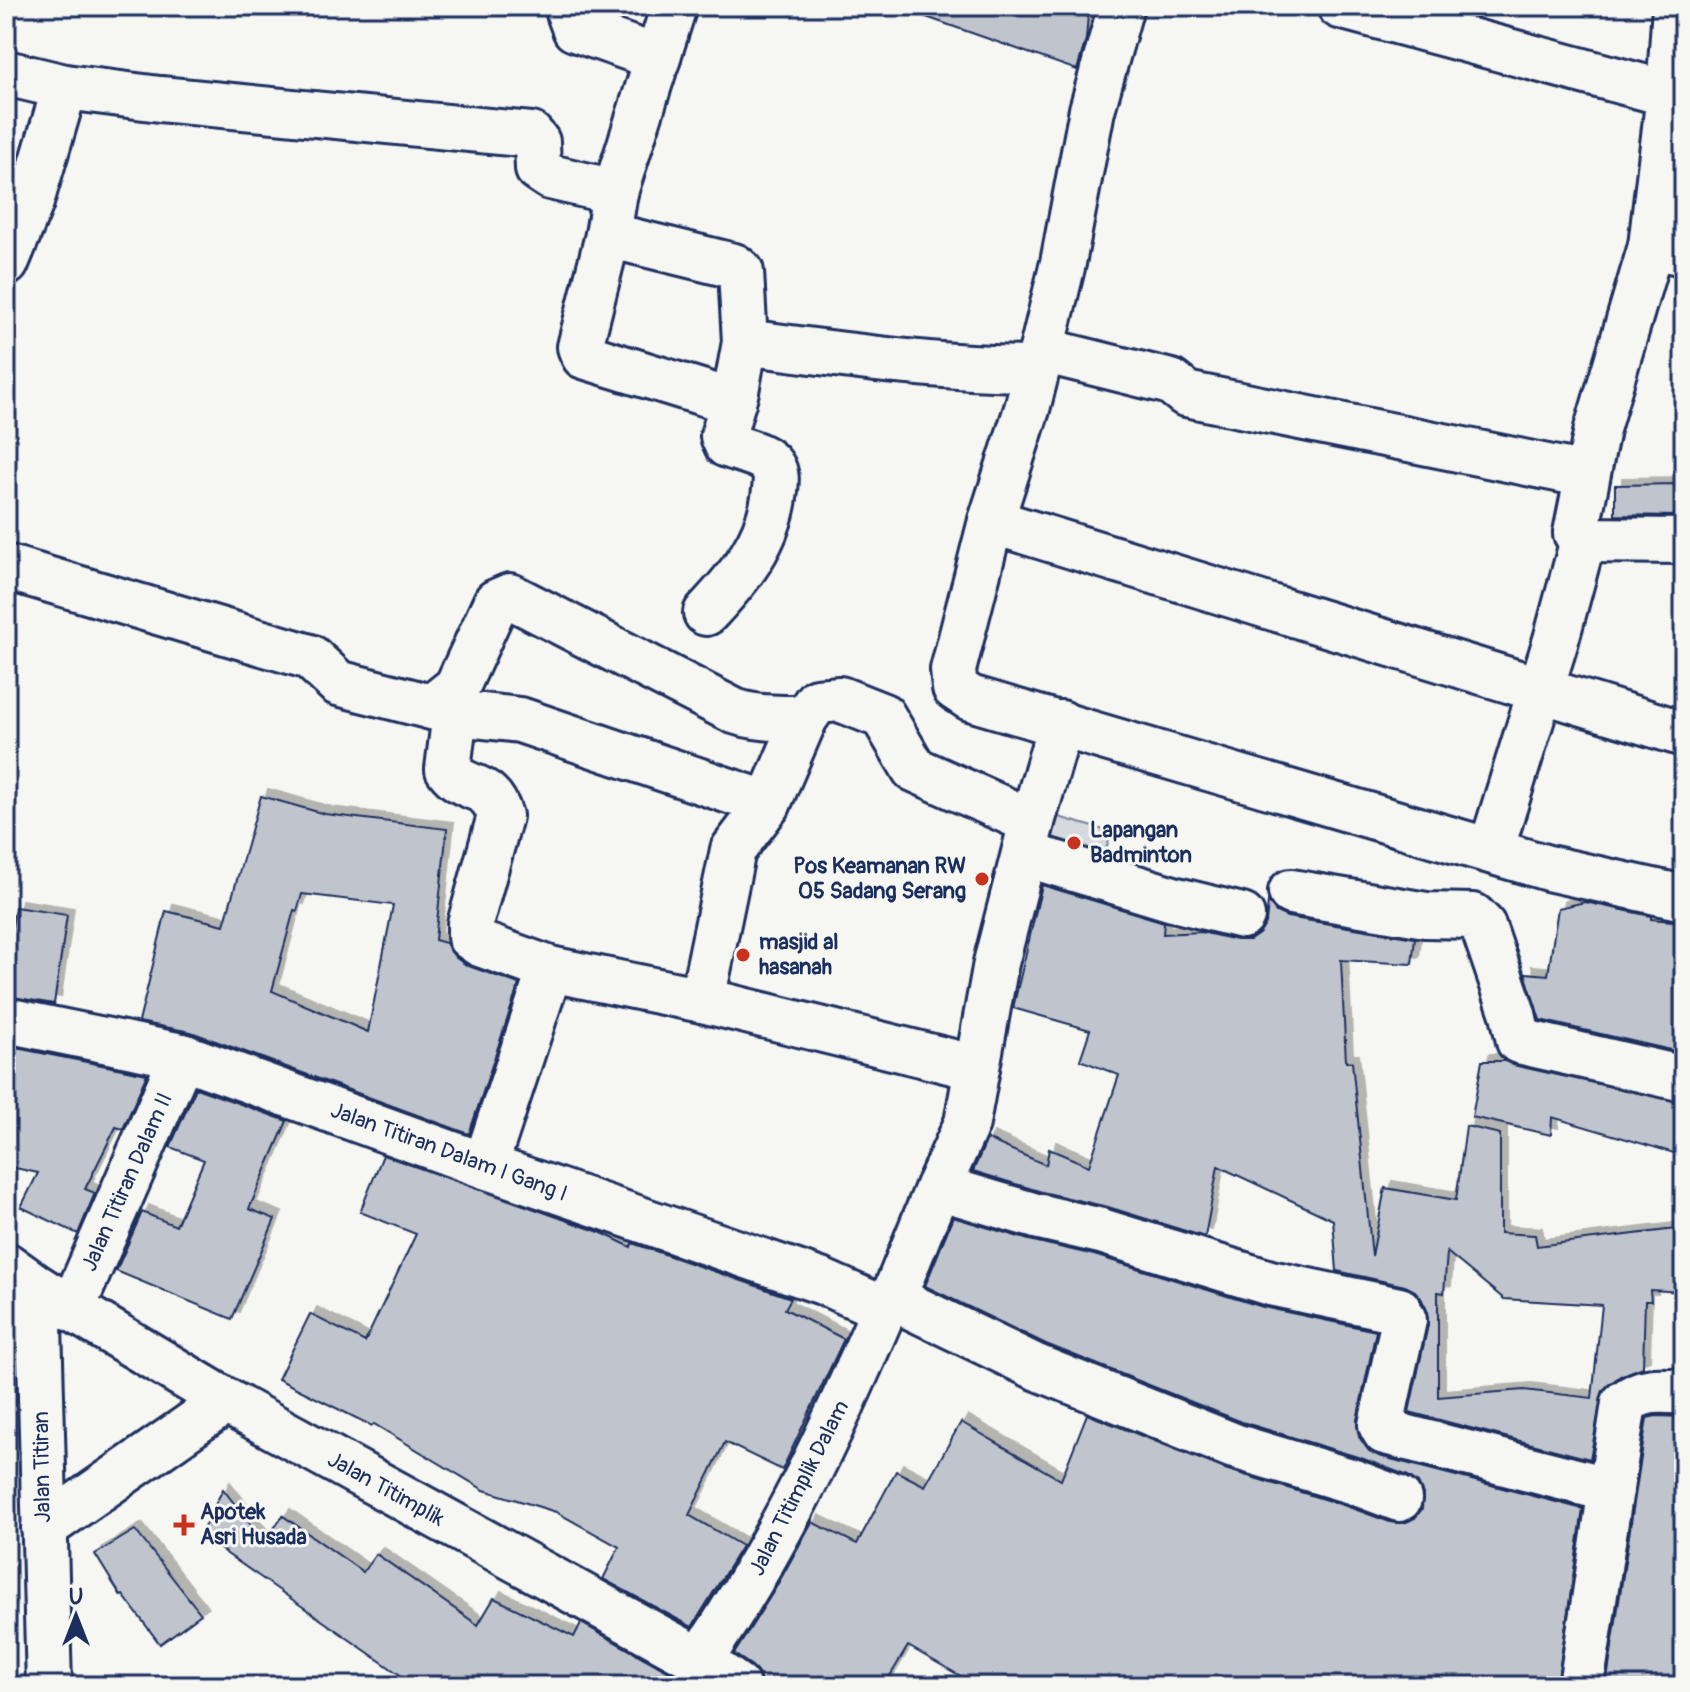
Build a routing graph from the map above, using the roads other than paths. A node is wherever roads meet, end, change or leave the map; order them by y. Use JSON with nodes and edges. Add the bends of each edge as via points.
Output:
{"nodes":[{"id":1,"x":572,"y":6,"type":"edge"},
{"id":2,"x":674,"y":6,"type":"edge"},
{"id":3,"x":1121,"y":6,"type":"edge"},
{"id":4,"x":1340,"y":6,"type":"edge"},
{"id":5,"x":1675,"y":6,"type":"edge"},
{"id":6,"x":658,"y":58,"type":"junction"},
{"id":7,"x":6,"y":73,"type":"edge"},
{"id":8,"x":65,"y":87,"type":"junction"},
{"id":9,"x":1669,"y":94,"type":"junction"},
{"id":10,"x":615,"y":192,"type":"junction"},
{"id":11,"x":608,"y":235,"type":"junction"},
{"id":12,"x":1668,"y":249,"type":"edge"},
{"id":13,"x":6,"y":263,"type":"edge"},
{"id":14,"x":745,"y":342,"type":"junction"},
{"id":15,"x":1039,"y":360,"type":"junction"},
{"id":16,"x":733,"y":402,"type":"junction"},
{"id":17,"x":1587,"y":475,"type":"junction"},
{"id":18,"x":991,"y":521,"type":"junction"},
{"id":19,"x":1583,"y":540,"type":"junction"},
{"id":20,"x":1684,"y":541,"type":"edge"},
{"id":21,"x":6,"y":567,"type":"edge"},
{"id":22,"x":706,"y":613,"type":"dead end"},
{"id":23,"x":444,"y":710,"type":"junction"},
{"id":24,"x":805,"y":718,"type":"junction"},
{"id":25,"x":1061,"y":723,"type":"junction"},
{"id":26,"x":1684,"y":734,"type":"edge"},
{"id":27,"x":768,"y":804,"type":"junction"},
{"id":28,"x":1028,"y":838,"type":"junction"},
{"id":29,"x":1491,"y":850,"type":"junction"},
{"id":30,"x":1291,"y":892,"type":"dead end"},
{"id":31,"x":1684,"y":898,"type":"edge"},
{"id":32,"x":1242,"y":916,"type":"dead end"},
{"id":33,"x":550,"y":969,"type":"junction"},
{"id":34,"x":702,"y":1000,"type":"junction"},
{"id":35,"x":6,"y":1020,"type":"edge"},
{"id":36,"x":182,"y":1056,"type":"junction"},
{"id":37,"x":977,"y":1068,"type":"junction"},
{"id":38,"x":1684,"y":1079,"type":"edge"},
{"id":39,"x":485,"y":1166,"type":"junction"},
{"id":40,"x":938,"y":1187,"type":"junction"},
{"id":41,"x":39,"y":1287,"type":"edge"},
{"id":42,"x":888,"y":1304,"type":"junction"},
{"id":43,"x":1684,"y":1392,"type":"edge"},
{"id":44,"x":226,"y":1401,"type":"junction"},
{"id":45,"x":1611,"y":1490,"type":"junction"},
{"id":46,"x":1399,"y":1499,"type":"dead end"},
{"id":47,"x":44,"y":1528,"type":"junction"},
{"id":48,"x":700,"y":1660,"type":"junction"},
{"id":49,"x":49,"y":1686,"type":"edge"},
{"id":50,"x":737,"y":1686,"type":"edge"},
{"id":51,"x":1581,"y":1686,"type":"edge"}],
"edges":[{"from":1,"to":6,"type":"street","via":[[575,29]]},
{"from":2,"to":6,"type":"street"},
{"from":3,"to":15,"type":"street","via":[[1092,110]]},
{"from":4,"to":9,"type":"street"},
{"from":5,"to":9,"type":"street"},
{"from":6,"to":10,"type":"street"},
{"from":7,"to":8,"type":"street"},
{"from":8,"to":10,"type":"street","via":[[531,135],[537,142],[538,169],[550,177]]},
{"from":8,"to":13,"type":"street","via":[[31,202]]},
{"from":9,"to":12,"type":"street"},
{"from":10,"to":11,"type":"street"},
{"from":11,"to":14,"type":"street","via":[[734,266],[741,272]]},
{"from":11,"to":16,"type":"street","via":[[580,347],[584,356]]},
{"from":12,"to":17,"type":"street","via":[[1597,429]]},
{"from":14,"to":15,"type":"street","via":[[977,369]]},
{"from":14,"to":16,"type":"street"},
{"from":15,"to":17,"type":"street","via":[[1171,382],[1186,394]]},
{"from":15,"to":18,"type":"street"},
{"from":16,"to":22,"type":"street","via":[[723,436],[727,445],[773,467],[774,503],[755,553]]},
{"from":17,"to":19,"type":"street","via":[[1576,533]]},
{"from":18,"to":25,"type":"street","via":[[953,670],[955,688],[970,698]]},
{"from":18,"to":26,"type":"street"},
{"from":19,"to":20,"type":"street"},
{"from":19,"to":29,"type":"street"},
{"from":21,"to":23,"type":"street","via":[[310,657],[338,683]]},
{"from":23,"to":24,"type":"street","via":[[496,602],[510,596],[734,711],[760,718]]},
{"from":23,"to":27,"type":"street","via":[[520,720]]},
{"from":23,"to":33,"type":"street","via":[[448,769],[455,779],[487,792],[500,816],[470,937]]},
{"from":24,"to":27,"type":"street"},
{"from":24,"to":28,"type":"street","via":[[817,701],[840,699],[883,716],[914,769]]},
{"from":25,"to":28,"type":"street","name":"Jalan Titimplik Dalam"},
{"from":25,"to":29,"type":"street"},
{"from":27,"to":34,"type":"street","via":[[733,850]]},
{"from":28,"to":32,"type":"street","via":[[1173,899]]},
{"from":28,"to":37,"type":"street","name":"Jalan Titimplik Dalam","via":[[996,963]]},
{"from":29,"to":31,"type":"street"},
{"from":30,"to":38,"type":"street","via":[[1426,915],[1473,916],[1483,926],[1519,1041]]},
{"from":33,"to":34,"type":"street"},
{"from":33,"to":39,"type":"street"},
{"from":34,"to":37,"type":"street"},
{"from":35,"to":36,"type":"street","name":"Jalan Titiran Dalam I Gang I"},
{"from":36,"to":39,"type":"street","name":"Jalan Titiran Dalam I Gang I"},
{"from":36,"to":41,"type":"street","name":"Jalan Titiran Dalam II"},
{"from":37,"to":40,"type":"street","name":"Jalan Titimplik Dalam","via":[[967,1123]]},
{"from":39,"to":42,"type":"street","name":"Jalan Titiran Dalam I Gang I"},
{"from":40,"to":42,"type":"street","name":"Jalan Titimplik Dalam"},
{"from":40,"to":45,"type":"street","via":[[1270,1283],[1399,1310],[1404,1320],[1381,1425],[1385,1432]]},
{"from":41,"to":44,"type":"street","name":"Jalan Titimplik"},
{"from":41,"to":47,"type":"street","name":"Jalan Titiran"},
{"from":42,"to":46,"type":"street","name":"Jalan Titiran Dalam I Gang I","via":[[1234,1446]]},
{"from":42,"to":48,"type":"street","name":"Jalan Titimplik Dalam","via":[[806,1483],[750,1585]]},
{"from":43,"to":45,"type":"street","via":[[1654,1389],[1624,1403]]},
{"from":44,"to":47,"type":"street"},
{"from":44,"to":48,"type":"street","name":"Jalan Titimplik"},
{"from":45,"to":51,"type":"street"},
{"from":47,"to":49,"type":"street","name":"Jalan Titiran"},
{"from":48,"to":50,"type":"street","name":"Jalan Titimplik"}]}
